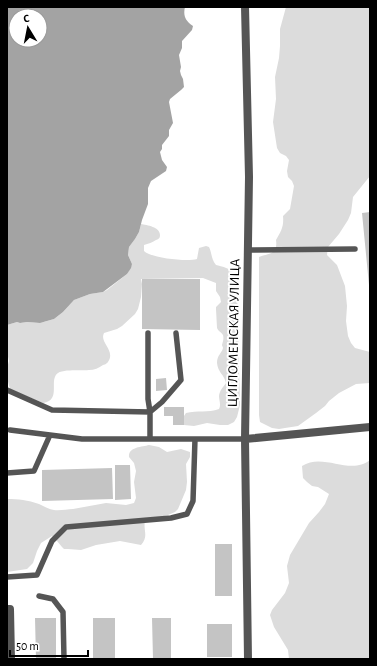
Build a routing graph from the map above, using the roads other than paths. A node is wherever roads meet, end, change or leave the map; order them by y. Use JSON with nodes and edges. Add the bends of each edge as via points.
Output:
{"nodes":[{"id":1,"x":245,"y":7,"type":"edge"},
{"id":2,"x":355,"y":249,"type":"dead end"},
{"id":3,"x":248,"y":250,"type":"junction"},
{"id":4,"x":148,"y":333,"type":"dead end"},
{"id":5,"x":176,"y":333,"type":"dead end"},
{"id":6,"x":7,"y":390,"type":"edge"},
{"id":7,"x":150,"y":412,"type":"junction"},
{"id":8,"x":370,"y":427,"type":"edge"},
{"id":9,"x":10,"y":430,"type":"dead end"},
{"id":10,"x":50,"y":435,"type":"junction"},
{"id":11,"x":150,"y":439,"type":"junction"},
{"id":12,"x":195,"y":439,"type":"junction"},
{"id":13,"x":245,"y":439,"type":"junction"},
{"id":14,"x":7,"y":473,"type":"edge"},
{"id":15,"x":7,"y":577,"type":"edge"},
{"id":16,"x":39,"y":596,"type":"dead end"},
{"id":17,"x":7,"y":609,"type":"edge"},
{"id":18,"x":11,"y":659,"type":"edge"},
{"id":19,"x":64,"y":659,"type":"edge"},
{"id":20,"x":248,"y":659,"type":"edge"}],
"edges":[{"from":1,"to":3,"type":"street","name":"ЦИГЛОМЕНСКАЯ УЛИЦА"},
{"from":2,"to":3,"type":"lane"},
{"from":3,"to":13,"type":"street","name":"ЦИГЛОМЕНСКАЯ УЛИЦА"},
{"from":4,"to":7,"type":"lane"},
{"from":5,"to":7,"type":"lane","via":[[181,380]]},
{"from":6,"to":7,"type":"lane","via":[[52,410]]},
{"from":7,"to":11,"type":"lane"},
{"from":8,"to":13,"type":"street"},
{"from":9,"to":10,"type":"lane"},
{"from":10,"to":11,"type":"lane","via":[[82,439]]},
{"from":10,"to":14,"type":"lane","via":[[34,471]]},
{"from":11,"to":12,"type":"lane"},
{"from":12,"to":13,"type":"lane"},
{"from":12,"to":15,"type":"lane","via":[[193,501],[187,514],[172,518],[66,527],[52,541],[37,575]]},
{"from":13,"to":20,"type":"street","name":"ЦИГЛОМЕНСКАЯ УЛИЦА"},
{"from":16,"to":19,"type":"lane","via":[[53,599],[63,612]]},
{"from":17,"to":18,"type":"street","via":[[10,609]]}]}
